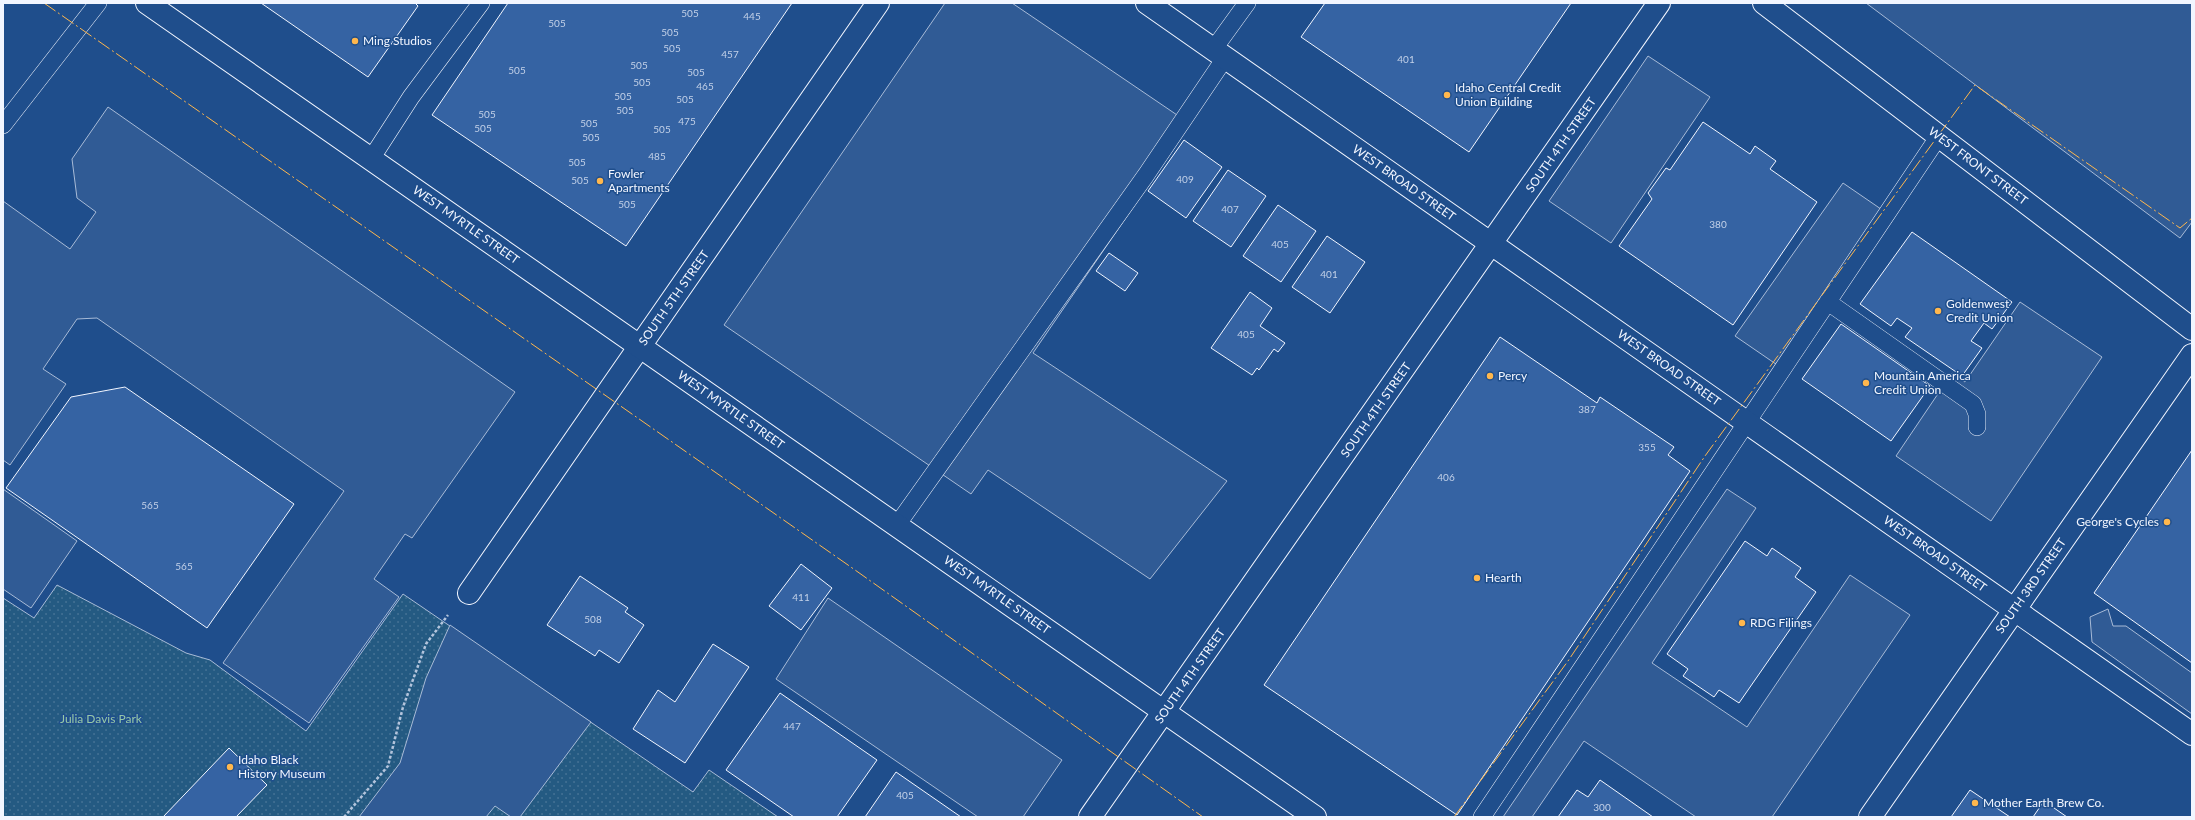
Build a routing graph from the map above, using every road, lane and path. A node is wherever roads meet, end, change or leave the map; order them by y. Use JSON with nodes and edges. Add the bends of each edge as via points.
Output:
{"nodes":[{"id":1,"x":98,"y":3,"type":"edge"},
{"id":2,"x":148,"y":3,"type":"edge"},
{"id":3,"x":481,"y":3,"type":"edge"},
{"id":4,"x":878,"y":3,"type":"edge"},
{"id":5,"x":1146,"y":3,"type":"edge"},
{"id":6,"x":1247,"y":3,"type":"edge"},
{"id":7,"x":1660,"y":3,"type":"edge"},
{"id":8,"x":1764,"y":3,"type":"edge"},
{"id":9,"x":1219,"y":54,"type":"junction"},
{"id":10,"x":3,"y":126,"type":"edge"},
{"id":11,"x":1938,"y":136,"type":"junction"},
{"id":12,"x":371,"y":159,"type":"junction"},
{"id":13,"x":1492,"y":244,"type":"junction"},
{"id":14,"x":1828,"y":302,"type":"junction"},
{"id":15,"x":2192,"y":329,"type":"edge"},
{"id":16,"x":640,"y":346,"type":"junction"},
{"id":17,"x":2192,"y":356,"type":"edge"},
{"id":18,"x":1747,"y":422,"type":"junction"},
{"id":19,"x":1977,"y":427,"type":"dead end"},
{"id":20,"x":897,"y":525,"type":"junction"},
{"id":21,"x":469,"y":593,"type":"joint"},
{"id":22,"x":2015,"y":610,"type":"junction"},
{"id":23,"x":1165,"y":712,"type":"junction"},
{"id":24,"x":2192,"y":734,"type":"edge"},
{"id":25,"x":344,"y":817,"type":"edge"},
{"id":26,"x":1090,"y":817,"type":"edge"},
{"id":27,"x":1315,"y":817,"type":"edge"},
{"id":28,"x":1482,"y":817,"type":"edge"},
{"id":29,"x":1870,"y":817,"type":"edge"}],
"edges":[{"from":1,"to":10,"type":"lane"},
{"from":2,"to":12,"type":"street","name":"WEST MYRTLE STREET"},
{"from":3,"to":12,"type":"lane","via":[[411,98]]},
{"from":4,"to":16,"type":"street","name":"SOUTH 5TH STREET"},
{"from":5,"to":9,"type":"street","name":"WEST BROAD STREET"},
{"from":6,"to":9,"type":"lane"},
{"from":7,"to":13,"type":"street","name":"SOUTH 4TH STREET"},
{"from":8,"to":11,"type":"street","name":"WEST FRONT STREET"},
{"from":9,"to":13,"type":"street","name":"WEST BROAD STREET"},
{"from":9,"to":20,"type":"lane","via":[[1146,175]]},
{"from":11,"to":14,"type":"lane"},
{"from":11,"to":15,"type":"street","name":"WEST FRONT STREET"},
{"from":12,"to":16,"type":"street","name":"WEST MYRTLE STREET"},
{"from":13,"to":18,"type":"street","name":"WEST BROAD STREET"},
{"from":13,"to":23,"type":"street","name":"SOUTH 4TH STREET"},
{"from":14,"to":18,"type":"lane"},
{"from":14,"to":19,"type":"lane","via":[[1973,404],[1977,414]]},
{"from":16,"to":20,"type":"street","name":"WEST MYRTLE STREET"},
{"from":16,"to":21,"type":"street","name":"SOUTH 5TH STREET"},
{"from":17,"to":22,"type":"street","name":"SOUTH 3RD STREET"},
{"from":18,"to":22,"type":"street","name":"WEST BROAD STREET"},
{"from":18,"to":28,"type":"lane"},
{"from":20,"to":23,"type":"street","name":"WEST MYRTLE STREET"},
{"from":21,"to":25,"type":"path","via":[[441,622],[426,644],[403,707],[388,766]]},
{"from":22,"to":24,"type":"street","name":"WEST BROAD STREET"},
{"from":22,"to":29,"type":"street","name":"SOUTH 3RD STREET"},
{"from":23,"to":26,"type":"street","name":"SOUTH 4TH STREET"},
{"from":23,"to":27,"type":"street","name":"WEST MYRTLE STREET"}]}
